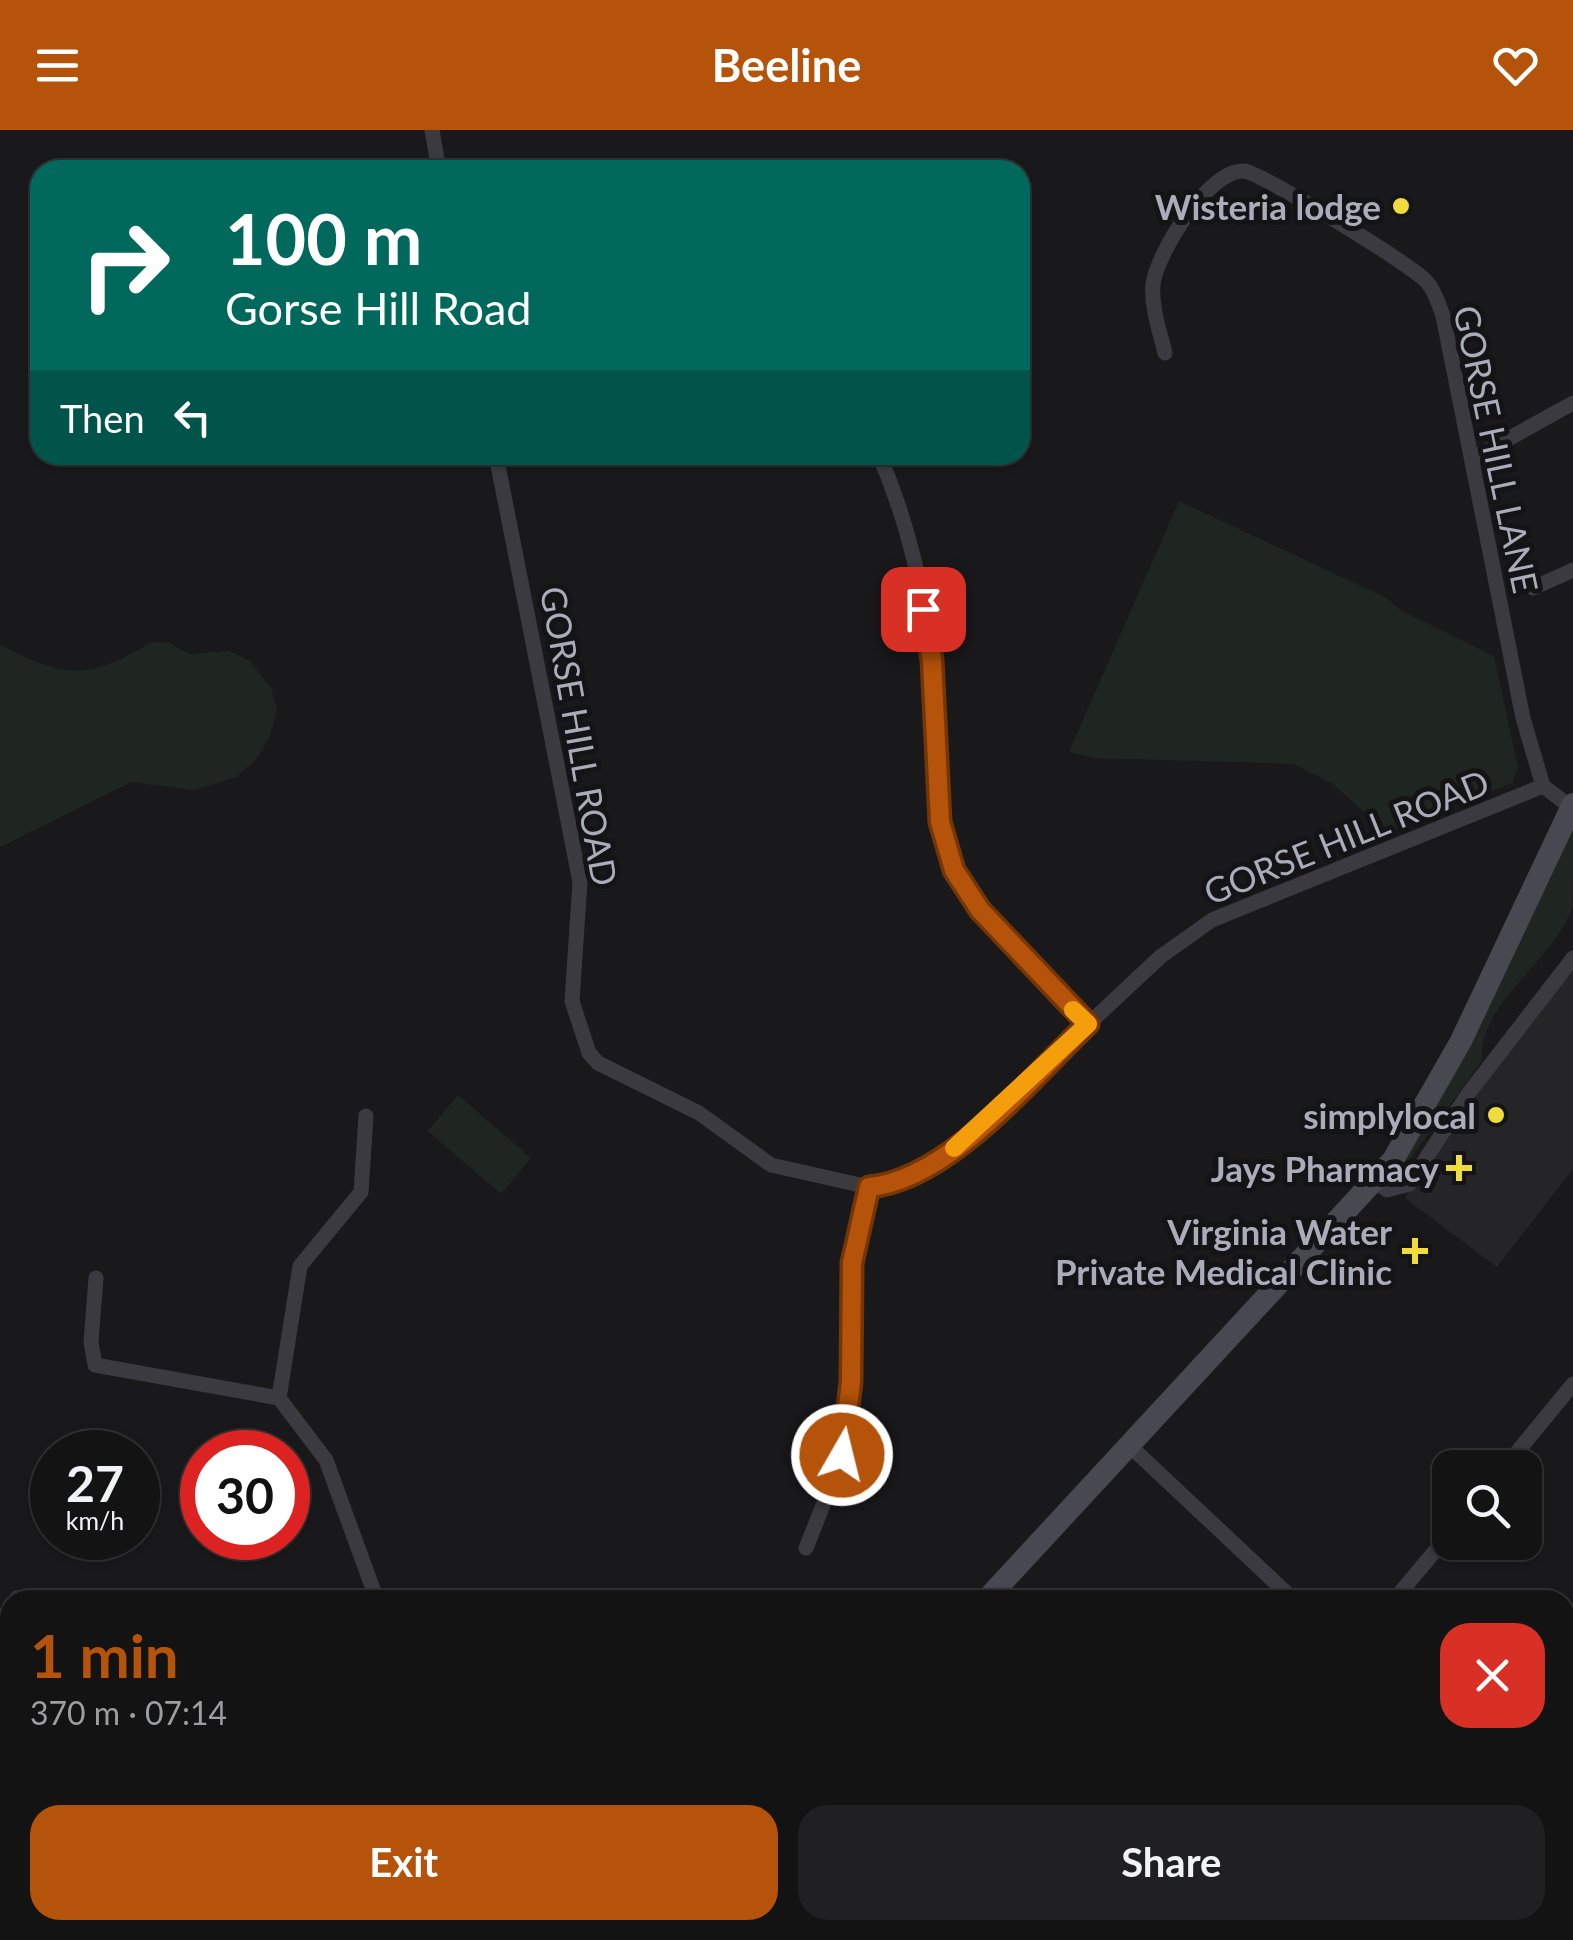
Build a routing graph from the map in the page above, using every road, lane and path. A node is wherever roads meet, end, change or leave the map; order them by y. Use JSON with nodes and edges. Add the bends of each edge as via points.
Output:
{"nodes":[{"id":1,"x":432,"y":130,"type":"edge"},
{"id":2,"x":438,"y":160,"type":"edge"},
{"id":3,"x":1165,"y":353,"type":"dead end"},
{"id":4,"x":1573,"y":402,"type":"edge"},
{"id":5,"x":1472,"y":460,"type":"junction"},
{"id":6,"x":500,"y":465,"type":"edge"},
{"id":7,"x":882,"y":465,"type":"edge"},
{"id":8,"x":1573,"y":570,"type":"edge"},
{"id":9,"x":1533,"y":588,"type":"dead end"},
{"id":10,"x":1544,"y":786,"type":"junction"},
{"id":11,"x":1572,"y":806,"type":"edge"},
{"id":12,"x":1573,"y":958,"type":"edge"},
{"id":13,"x":1088,"y":1024,"type":"junction"},
{"id":14,"x":366,"y":1116,"type":"dead end"},
{"id":15,"x":1387,"y":1186,"type":"junction"},
{"id":16,"x":869,"y":1187,"type":"junction"},
{"id":17,"x":96,"y":1278,"type":"dead end"},
{"id":18,"x":1573,"y":1384,"type":"edge"},
{"id":19,"x":279,"y":1398,"type":"junction"},
{"id":20,"x":1131,"y":1447,"type":"junction"},
{"id":21,"x":1519,"y":1450,"type":"edge"},
{"id":22,"x":806,"y":1548,"type":"dead end"},
{"id":23,"x":1432,"y":1555,"type":"edge"},
{"id":24,"x":373,"y":1590,"type":"edge"},
{"id":25,"x":995,"y":1590,"type":"edge"},
{"id":26,"x":1283,"y":1590,"type":"edge"},
{"id":27,"x":1402,"y":1590,"type":"edge"}],
"edges":[{"from":1,"to":2,"type":"street"},
{"from":3,"to":5,"type":"street","name":"GORSE HILL LANE","via":[[1152,286],[1158,264],[1210,186],[1246,171],[1428,282],[1443,316]]},
{"from":4,"to":5,"type":"street"},
{"from":5,"to":10,"type":"street","name":"GORSE HILL LANE","via":[[1509,657]]},
{"from":6,"to":16,"type":"street","name":"GORSE HILL ROAD","via":[[580,882],[572,1000],[589,1053],[609,1071],[700,1113],[771,1166]]},
{"from":7,"to":13,"type":"street","via":[[912,555],[932,660],[940,822],[950,860],[980,910]]},
{"from":8,"to":9,"type":"street"},
{"from":10,"to":11,"type":"street"},
{"from":10,"to":13,"type":"street","name":"GORSE HILL ROAD","via":[[1212,920]]},
{"from":11,"to":15,"type":"main road"},
{"from":12,"to":15,"type":"street","via":[[1468,1094],[1417,1174]]},
{"from":13,"to":16,"type":"street","name":"GORSE HILL ROAD","via":[[946,1154],[898,1182]]},
{"from":14,"to":19,"type":"street","via":[[361,1192],[300,1266]]},
{"from":15,"to":20,"type":"main road"},
{"from":16,"to":22,"type":"street","via":[[852,1263],[849,1417],[842,1455]]},
{"from":17,"to":19,"type":"street","via":[[96,1365]]},
{"from":18,"to":21,"type":"street"},
{"from":19,"to":24,"type":"street","via":[[326,1460]]},
{"from":20,"to":25,"type":"main road"},
{"from":20,"to":26,"type":"street"},
{"from":23,"to":27,"type":"street"}]}
